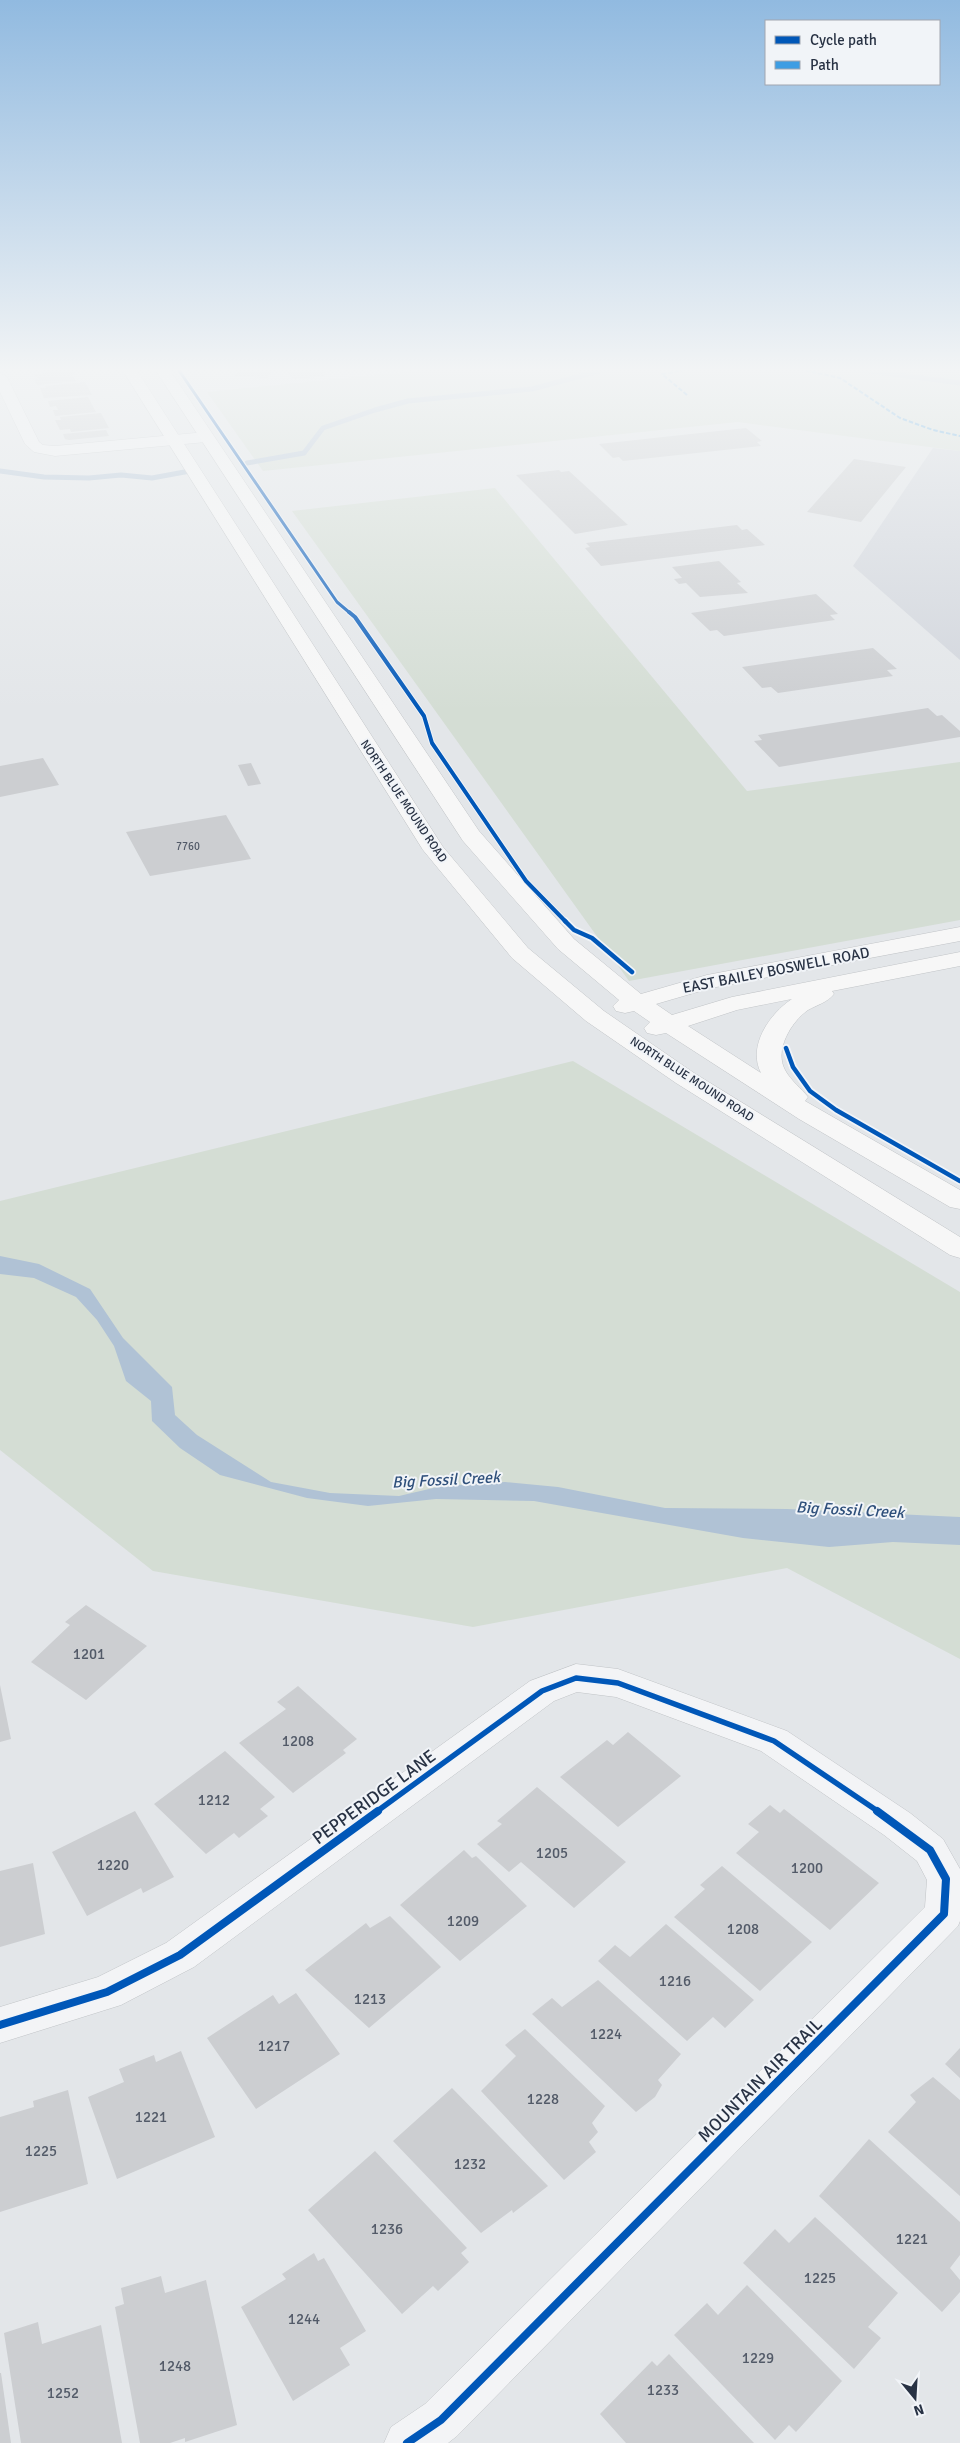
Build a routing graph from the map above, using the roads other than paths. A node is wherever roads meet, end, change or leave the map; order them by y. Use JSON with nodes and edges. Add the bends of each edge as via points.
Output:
{"nodes":[{"id":1,"x":202,"y":483,"type":"edge"},
{"id":2,"x":236,"y":483,"type":"edge"},
{"id":3,"x":252,"y":563,"type":"junction"},
{"id":4,"x":340,"y":638,"type":"junction"},
{"id":5,"x":960,"y":934,"type":"edge"},
{"id":6,"x":960,"y":959,"type":"edge"},
{"id":7,"x":881,"y":973,"type":"junction"},
{"id":8,"x":638,"y":1003,"type":"junction"},
{"id":9,"x":595,"y":1016,"type":"junction"},
{"id":10,"x":668,"y":1024,"type":"junction"},
{"id":11,"x":629,"y":1038,"type":"junction"},
{"id":12,"x":808,"y":1114,"type":"junction"},
{"id":13,"x":960,"y":1201,"type":"edge"},
{"id":14,"x":960,"y":1249,"type":"edge"},
{"id":15,"x":774,"y":1741,"type":"joint"},
{"id":16,"x":0,"y":2025,"type":"edge"},
{"id":17,"x":407,"y":2443,"type":"edge"}],
"edges":[{"from":1,"to":3,"type":"main road","name":"NORTH BLUE MOUND ROAD"},
{"from":2,"to":4,"type":"main road"},
{"from":3,"to":4,"type":"main road","via":[[277,577],[316,634],[327,639]]},
{"from":3,"to":9,"type":"main road","name":"NORTH BLUE MOUND ROAD","via":[[434,850],[520,953]]},
{"from":4,"to":8,"type":"main road","via":[[471,836],[566,944]]},
{"from":5,"to":8,"type":"main road","name":"EAST BAILEY BOSWELL ROAD","via":[[707,982]]},
{"from":6,"to":7,"type":"main road","name":"EAST BAILEY BOSWELL ROAD"},
{"from":7,"to":10,"type":"main road","name":"EAST BAILEY BOSWELL ROAD","via":[[732,1004]]},
{"from":7,"to":12,"type":"main road","via":[[808,999],[788,1012],[775,1028],[771,1067]]},
{"from":8,"to":9,"type":"main road","name":"EAST BAILEY BOSWELL ROAD"},
{"from":8,"to":10,"type":"main road"},
{"from":9,"to":11,"type":"main road","name":"NORTH BLUE MOUND ROAD"},
{"from":10,"to":11,"type":"main road","name":"EAST BAILEY BOSWELL ROAD"},
{"from":10,"to":12,"type":"main road"},
{"from":11,"to":14,"type":"main road","name":"NORTH BLUE MOUND ROAD","via":[[686,1078]]},
{"from":12,"to":13,"type":"main road"},
{"from":15,"to":16,"type":"street","name":"PEPPERIDGE LANE","via":[[618,1683],[576,1678],[542,1691],[180,1955],[107,1992]]},
{"from":15,"to":17,"type":"street","name":"MOUNTAIN AIR TRAIL","via":[[930,1850],[946,1879],[944,1914],[441,2420]]}]}
